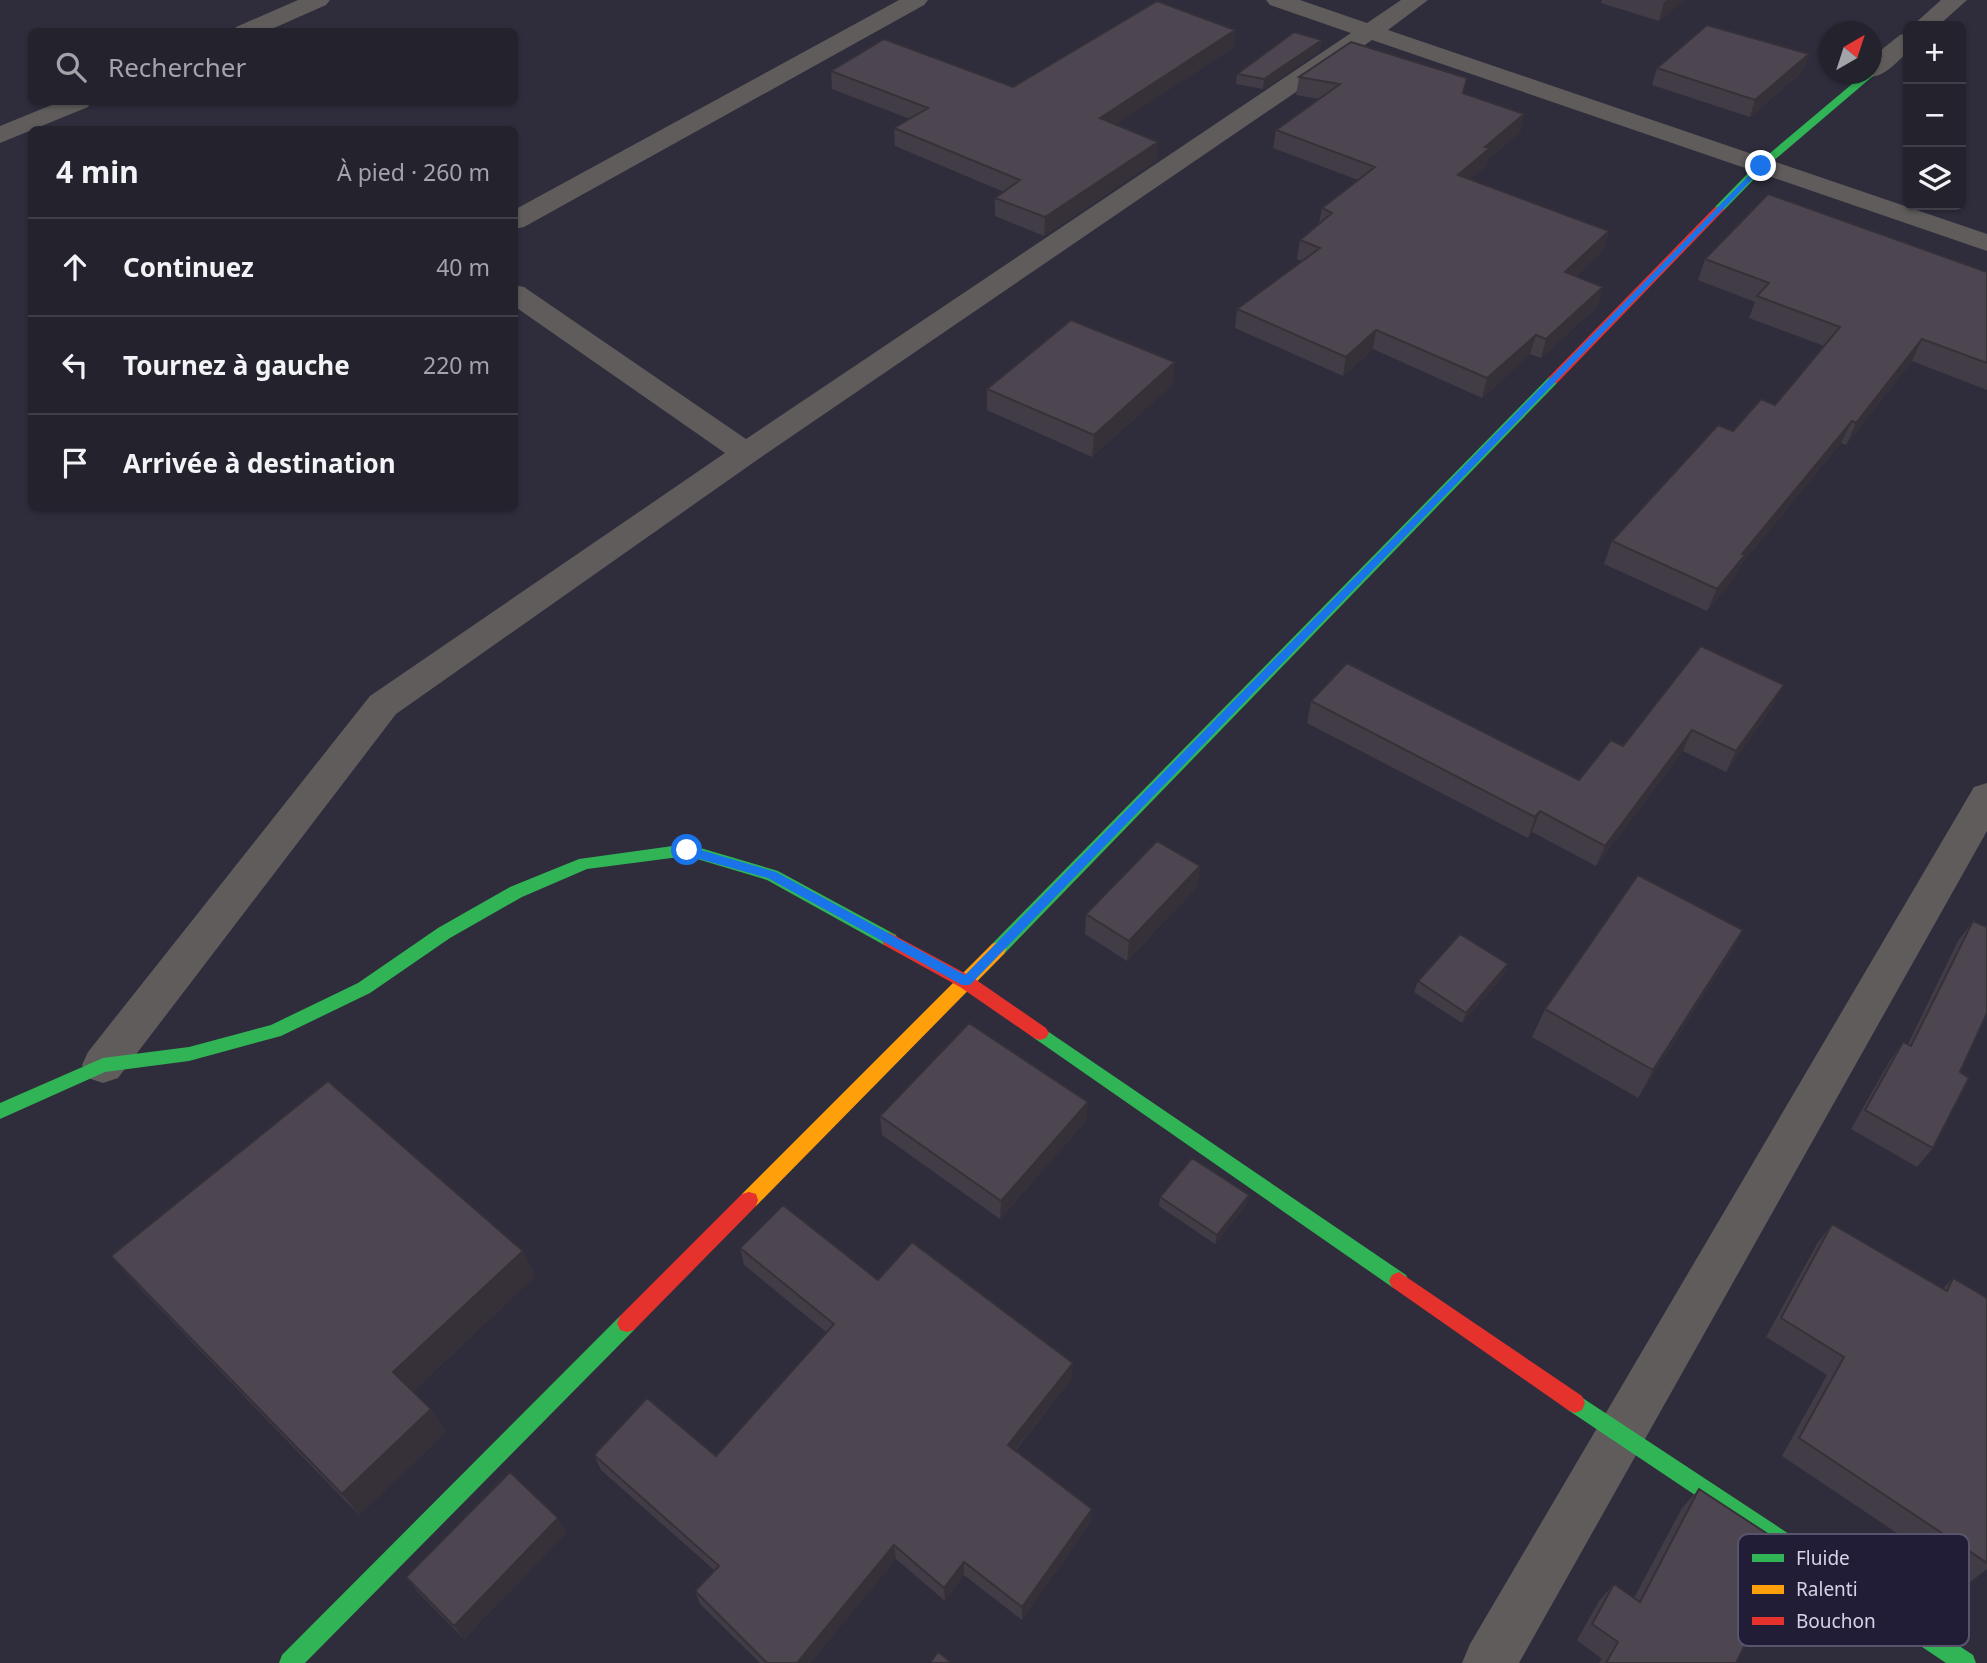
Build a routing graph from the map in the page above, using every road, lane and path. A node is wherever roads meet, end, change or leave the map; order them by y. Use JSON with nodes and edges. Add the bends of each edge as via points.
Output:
{"nodes":[{"id":1,"x":318,"y":0,"type":"edge"},
{"id":2,"x":916,"y":0,"type":"edge"},
{"id":3,"x":1278,"y":0,"type":"edge"},
{"id":4,"x":1416,"y":0,"type":"edge"},
{"id":5,"x":1955,"y":0,"type":"edge"},
{"id":6,"x":1930,"y":21,"type":"edge"},
{"id":7,"x":253,"y":28,"type":"edge"},
{"id":8,"x":1370,"y":33,"type":"junction"},
{"id":9,"x":1903,"y":44,"type":"edge"},
{"id":10,"x":1882,"y":62,"type":"edge"},
{"id":11,"x":1856,"y":84,"type":"edge"},
{"id":12,"x":72,"y":105,"type":"edge"},
{"id":13,"x":0,"y":135,"type":"edge"},
{"id":14,"x":1761,"y":166,"type":"junction"},
{"id":15,"x":518,"y":219,"type":"edge"},
{"id":16,"x":1987,"y":243,"type":"edge"},
{"id":17,"x":518,"y":296,"type":"edge"},
{"id":18,"x":746,"y":453,"type":"junction"},
{"id":19,"x":1987,"y":797,"type":"edge"},
{"id":20,"x":966,"y":982,"type":"junction"},
{"id":21,"x":103,"y":1065,"type":"junction"},
{"id":22,"x":0,"y":1111,"type":"edge"},
{"id":23,"x":1622,"y":1435,"type":"junction"},
{"id":24,"x":1771,"y":1534,"type":"edge"},
{"id":25,"x":1939,"y":1646,"type":"edge"},
{"id":26,"x":290,"y":1663,"type":"edge"},
{"id":27,"x":1489,"y":1663,"type":"edge"},
{"id":28,"x":1965,"y":1663,"type":"edge"}],
"edges":[{"from":1,"to":7,"type":"street"},
{"from":2,"to":15,"type":"street"},
{"from":3,"to":8,"type":"street"},
{"from":4,"to":8,"type":"street"},
{"from":5,"to":6,"type":"street"},
{"from":8,"to":14,"type":"street"},
{"from":8,"to":18,"type":"street"},
{"from":9,"to":10,"type":"street"},
{"from":11,"to":14,"type":"street"},
{"from":12,"to":13,"type":"street"},
{"from":14,"to":16,"type":"street"},
{"from":14,"to":20,"type":"street"},
{"from":17,"to":18,"type":"street"},
{"from":18,"to":21,"type":"street","via":[[383,705]]},
{"from":19,"to":23,"type":"street"},
{"from":20,"to":21,"type":"street","via":[[772,875],[687,850],[584,863],[516,891],[364,988],[275,1031],[189,1054]]},
{"from":20,"to":23,"type":"street"},
{"from":20,"to":26,"type":"street"},
{"from":21,"to":22,"type":"street"},
{"from":23,"to":24,"type":"street"},
{"from":23,"to":27,"type":"street"},
{"from":25,"to":28,"type":"street"}]}
